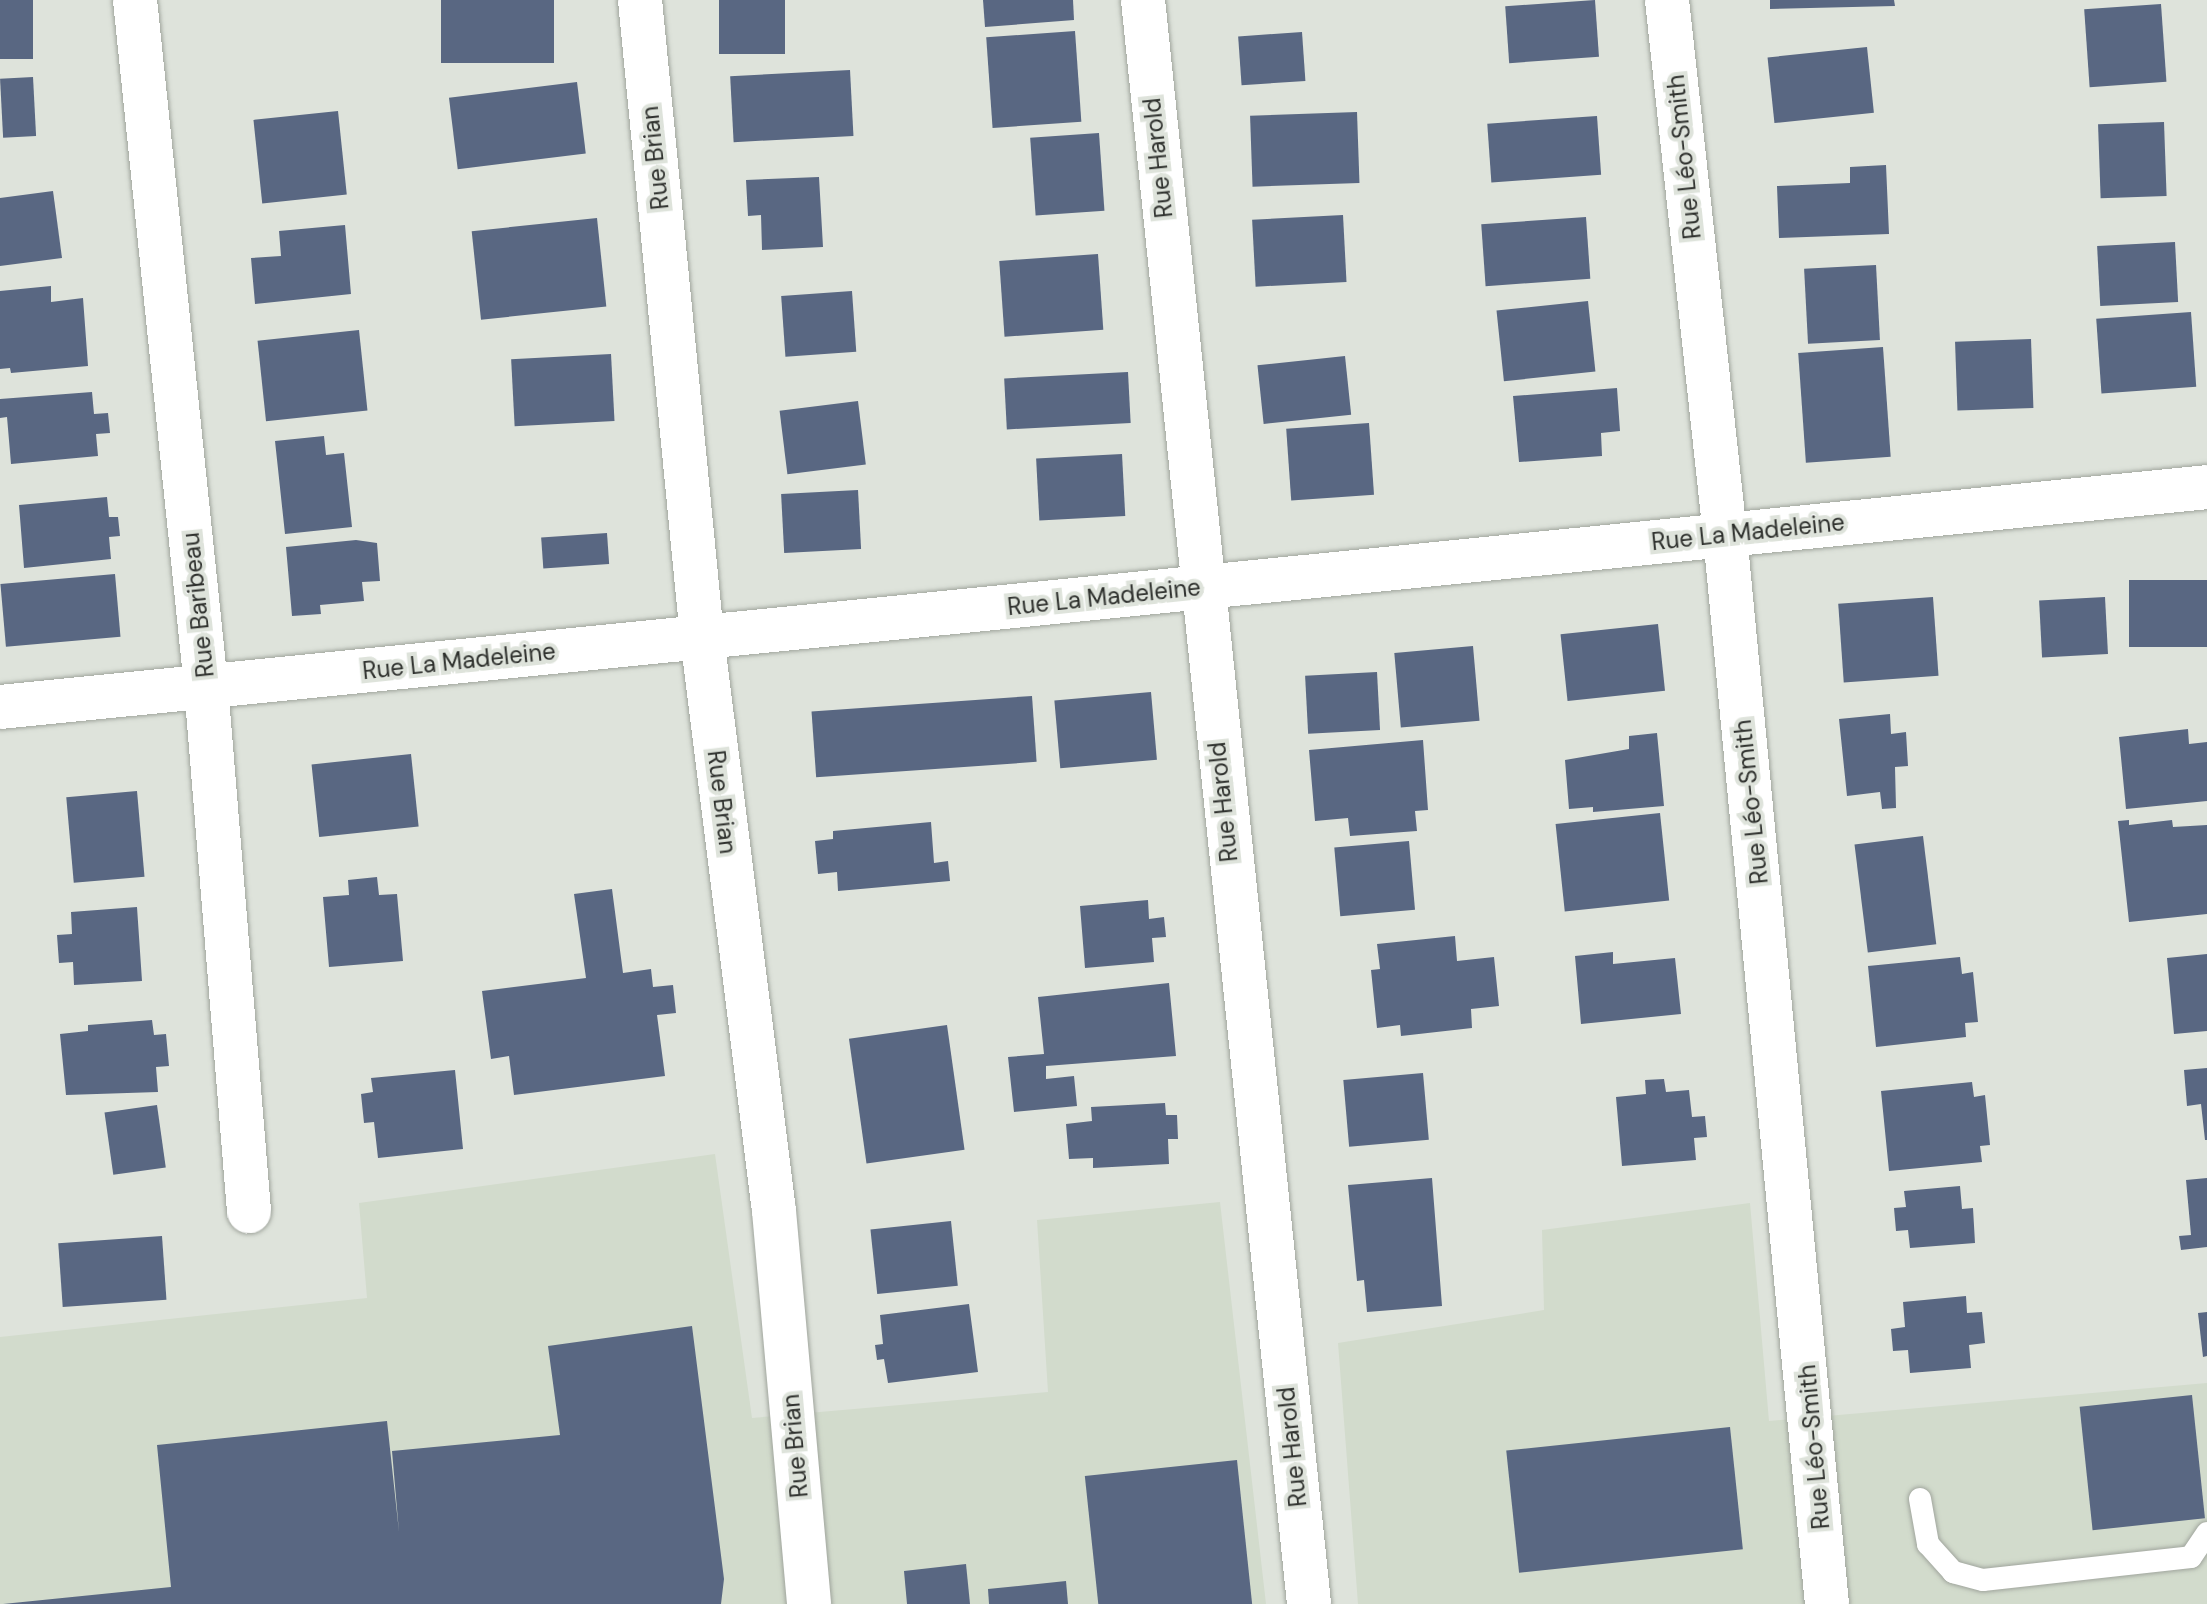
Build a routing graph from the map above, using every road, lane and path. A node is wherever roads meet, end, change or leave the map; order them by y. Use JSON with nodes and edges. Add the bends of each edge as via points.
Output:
{"nodes":[{"id":1,"x":135,"y":0,"type":"edge"},
{"id":2,"x":640,"y":0,"type":"edge"},
{"id":3,"x":1143,"y":0,"type":"edge"},
{"id":4,"x":1667,"y":0,"type":"edge"},
{"id":5,"x":2207,"y":487,"type":"edge"},
{"id":6,"x":1725,"y":535,"type":"junction"},
{"id":7,"x":1200,"y":587,"type":"junction"},
{"id":8,"x":702,"y":637,"type":"junction"},
{"id":9,"x":206,"y":686,"type":"junction"},
{"id":10,"x":0,"y":707,"type":"edge"},
{"id":11,"x":249,"y":1211,"type":"dead end"},
{"id":12,"x":1920,"y":1499,"type":"dead end"},
{"id":13,"x":2207,"y":1533,"type":"edge"},
{"id":14,"x":809,"y":1604,"type":"edge"},
{"id":15,"x":1309,"y":1604,"type":"edge"},
{"id":16,"x":1827,"y":1604,"type":"edge"}],
"edges":[{"from":1,"to":9,"type":"street","name":"Rue Baribeau"},
{"from":2,"to":8,"type":"street","name":"Rue Brian"},
{"from":3,"to":7,"type":"street","name":"Rue Harold"},
{"from":4,"to":6,"type":"street","name":"Rue Léo-Smith"},
{"from":5,"to":6,"type":"street","name":"Rue La Madeleine"},
{"from":6,"to":7,"type":"street","name":"Rue La Madeleine"},
{"from":6,"to":16,"type":"street","name":"Rue Léo-Smith"},
{"from":7,"to":8,"type":"street","name":"Rue La Madeleine"},
{"from":7,"to":15,"type":"street","name":"Rue Harold"},
{"from":8,"to":9,"type":"street","name":"Rue La Madeleine"},
{"from":8,"to":14,"type":"street","name":"Rue Brian","via":[[774,1211]]},
{"from":9,"to":10,"type":"street","name":"Rue La Madeleine"},
{"from":9,"to":11,"type":"street","name":"Rue Baribeau"},
{"from":12,"to":13,"type":"lane","via":[[1928,1544],[1953,1572],[1983,1580],[2191,1557]]}]}
